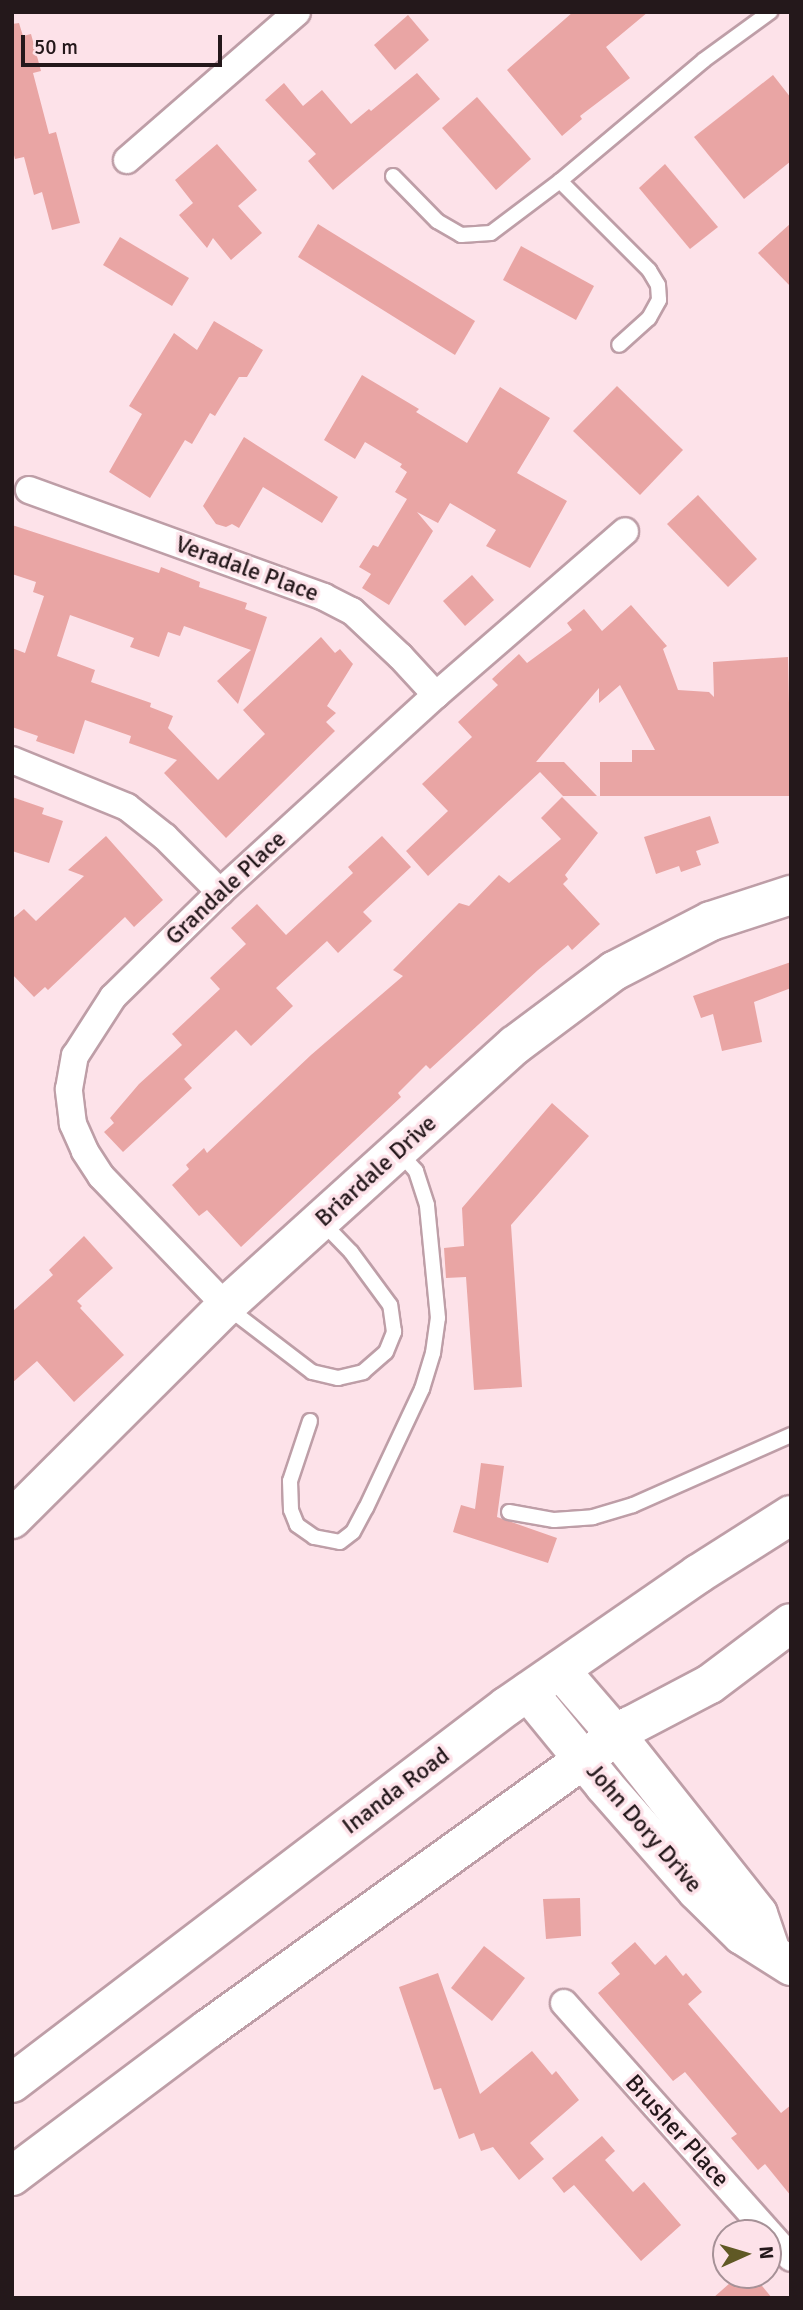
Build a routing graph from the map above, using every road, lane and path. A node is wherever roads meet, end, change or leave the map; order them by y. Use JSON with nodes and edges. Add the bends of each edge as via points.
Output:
{"nodes":[{"id":1,"x":297,"y":12,"type":"edge"},
{"id":2,"x":770,"y":12,"type":"edge"},
{"id":3,"x":127,"y":160,"type":"dead end"},
{"id":4,"x":393,"y":176,"type":"dead end"},
{"id":5,"x":560,"y":181,"type":"junction"},
{"id":6,"x":619,"y":345,"type":"dead end"},
{"id":7,"x":29,"y":490,"type":"dead end"},
{"id":8,"x":625,"y":530,"type":"dead end"},
{"id":9,"x":436,"y":695,"type":"junction"},
{"id":10,"x":12,"y":760,"type":"edge"},
{"id":11,"x":220,"y":891,"type":"junction"},
{"id":12,"x":791,"y":895,"type":"edge"},
{"id":13,"x":398,"y":1151,"type":"junction"},
{"id":14,"x":321,"y":1220,"type":"junction"},
{"id":15,"x":226,"y":1306,"type":"junction"},
{"id":16,"x":310,"y":1421,"type":"dead end"},
{"id":17,"x":791,"y":1434,"type":"edge"},
{"id":18,"x":509,"y":1512,"type":"dead end"},
{"id":19,"x":791,"y":1515,"type":"edge"},
{"id":20,"x":12,"y":1519,"type":"edge"},
{"id":21,"x":791,"y":1623,"type":"edge"},
{"id":22,"x":560,"y":1670,"type":"junction"},
{"id":23,"x":528,"y":1692,"type":"junction"},
{"id":24,"x":617,"y":1736,"type":"junction"},
{"id":25,"x":585,"y":1761,"type":"junction"},
{"id":26,"x":784,"y":1960,"type":"edge"},
{"id":27,"x":564,"y":2003,"type":"dead end"},
{"id":28,"x":12,"y":2083,"type":"edge"},
{"id":29,"x":12,"y":2176,"type":"edge"},
{"id":30,"x":791,"y":2258,"type":"edge"}],
"edges":[{"from":1,"to":3,"type":"street"},
{"from":2,"to":5,"type":"lane","via":[[704,60]]},
{"from":4,"to":5,"type":"lane","via":[[437,221],[461,235],[491,233]]},
{"from":5,"to":6,"type":"lane","via":[[649,270],[658,285],[659,300],[649,318]]},
{"from":7,"to":9,"type":"street","name":"Veradale Place","via":[[352,611]]},
{"from":8,"to":9,"type":"street","name":"Grandale Place"},
{"from":9,"to":11,"type":"street","name":"Grandale Place"},
{"from":10,"to":11,"type":"street","via":[[127,807]]},
{"from":11,"to":15,"type":"street","name":"Grandale Place","via":[[113,997],[75,1056],[69,1089],[74,1124],[101,1176]]},
{"from":12,"to":13,"type":"street","name":"Briardale Drive","via":[[711,921],[614,971],[515,1045]]},
{"from":13,"to":14,"type":"street","name":"Briardale Drive"},
{"from":13,"to":16,"type":"lane","via":[[416,1171],[427,1205],[438,1318],[433,1353],[422,1389],[366,1508],[353,1532],[340,1542],[314,1538],[297,1525],[291,1510],[290,1481]]},
{"from":14,"to":15,"type":"street","name":"Briardale Drive"},
{"from":14,"to":15,"type":"lane","via":[[390,1305],[394,1332],[386,1352],[363,1372],[338,1378],[312,1372]]},
{"from":15,"to":20,"type":"street","name":"Briardale Drive"},
{"from":17,"to":18,"type":"lane","via":[[633,1505],[593,1517],[554,1520]]},
{"from":19,"to":22,"type":"street","name":"Inanda Road"},
{"from":21,"to":24,"type":"street","via":[[710,1684]]},
{"from":22,"to":23,"type":"street","name":"Inanda Road"},
{"from":22,"to":24,"type":"street","name":"John Dory Drive"},
{"from":23,"to":25,"type":"street","name":"John Dory Drive"},
{"from":23,"to":28,"type":"street","name":"Inanda Road"},
{"from":24,"to":25,"type":"street"},
{"from":24,"to":26,"type":"street","name":"John Dory Drive","via":[[758,1914]]},
{"from":25,"to":26,"type":"street","name":"John Dory Drive","via":[[697,1891],[742,1935]]},
{"from":25,"to":29,"type":"street","via":[[208,2029]]},
{"from":27,"to":30,"type":"street","name":"Brusher Place"}]}
